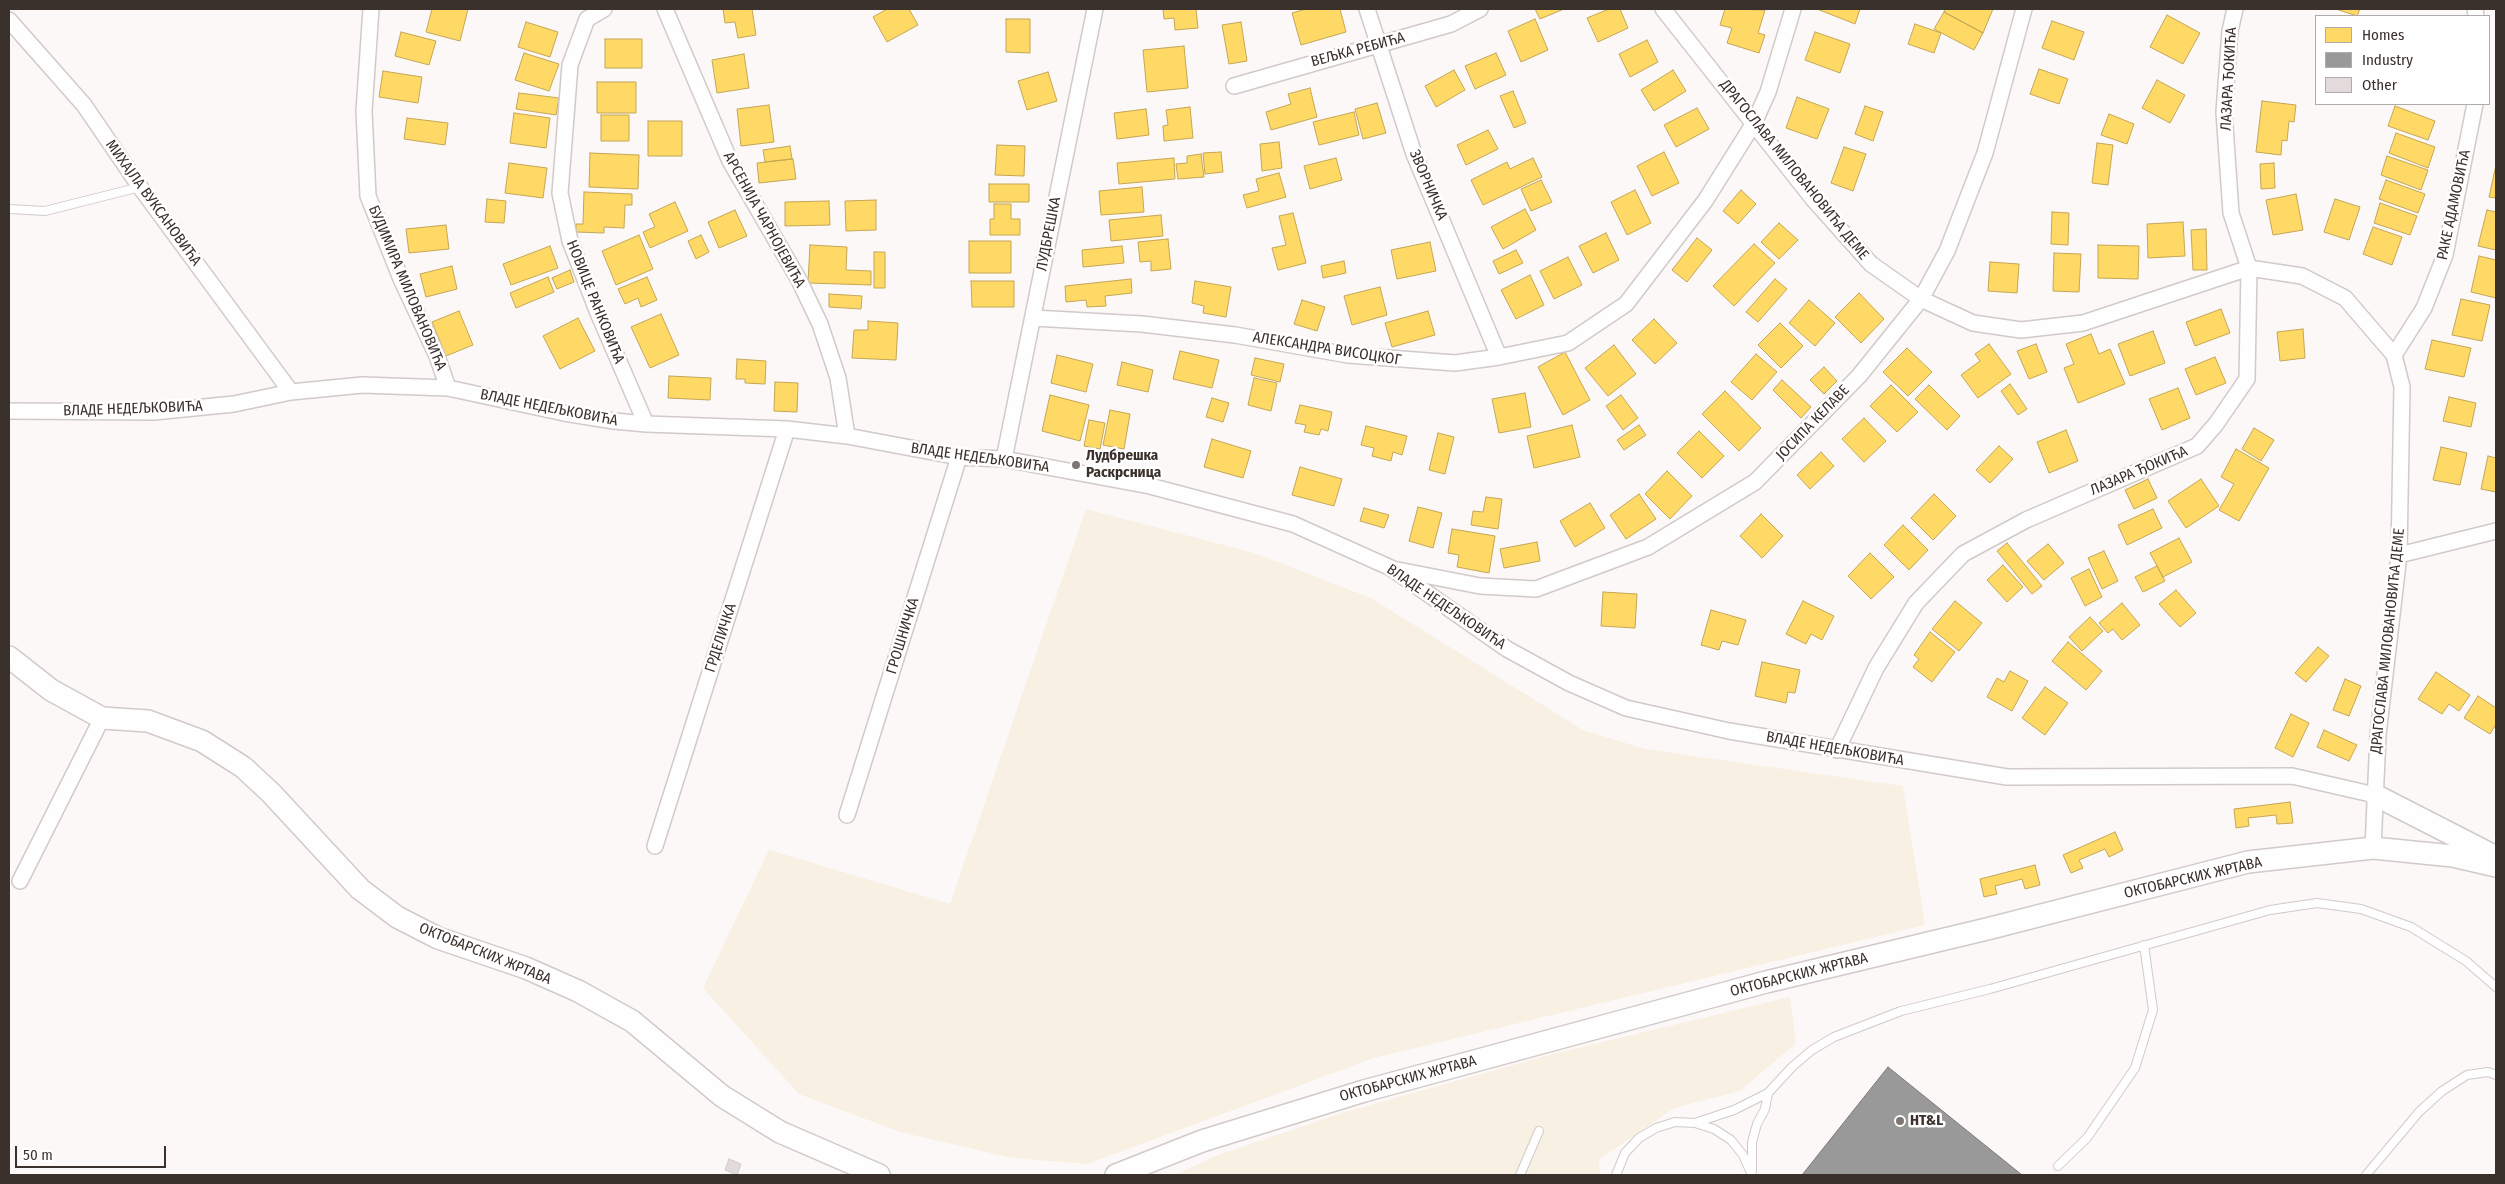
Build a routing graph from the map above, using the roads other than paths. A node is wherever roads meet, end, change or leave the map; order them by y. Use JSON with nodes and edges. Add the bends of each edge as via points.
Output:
{"nodes":[{"id":1,"x":372,"y":9,"type":"edge"},
{"id":2,"x":604,"y":9,"type":"edge"},
{"id":3,"x":665,"y":9,"type":"edge"},
{"id":4,"x":1095,"y":9,"type":"edge"},
{"id":5,"x":1367,"y":9,"type":"edge"},
{"id":6,"x":1480,"y":9,"type":"edge"},
{"id":7,"x":1662,"y":9,"type":"edge"},
{"id":8,"x":1793,"y":9,"type":"edge"},
{"id":9,"x":2024,"y":9,"type":"edge"},
{"id":10,"x":2235,"y":9,"type":"edge"},
{"id":11,"x":9,"y":20,"type":"edge"},
{"id":12,"x":1378,"y":45,"type":"junction"},
{"id":13,"x":1234,"y":86,"type":"dead end"},
{"id":14,"x":2475,"y":105,"type":"edge"},
{"id":15,"x":1754,"y":123,"type":"junction"},
{"id":16,"x":140,"y":187,"type":"junction"},
{"id":17,"x":9,"y":209,"type":"edge"},
{"id":18,"x":2249,"y":268,"type":"junction"},
{"id":19,"x":1921,"y":299,"type":"junction"},
{"id":20,"x":1033,"y":318,"type":"junction"},
{"id":21,"x":2394,"y":355,"type":"junction"},
{"id":22,"x":1499,"y":357,"type":"junction"},
{"id":23,"x":448,"y":388,"type":"junction"},
{"id":24,"x":291,"y":392,"type":"junction"},
{"id":25,"x":9,"y":411,"type":"edge"},
{"id":26,"x":646,"y":424,"type":"junction"},
{"id":27,"x":787,"y":429,"type":"junction"},
{"id":28,"x":847,"y":436,"type":"junction"},
{"id":29,"x":959,"y":457,"type":"junction"},
{"id":30,"x":1004,"y":460,"type":"junction"},
{"id":31,"x":2496,"y":531,"type":"edge"},
{"id":32,"x":2399,"y":555,"type":"junction"},
{"id":33,"x":1391,"y":568,"type":"junction"},
{"id":34,"x":9,"y":657,"type":"edge"},
{"id":35,"x":102,"y":718,"type":"junction"},
{"id":36,"x":1837,"y":750,"type":"junction"},
{"id":37,"x":2375,"y":795,"type":"junction"},
{"id":38,"x":848,"y":815,"type":"dead end"},
{"id":39,"x":655,"y":846,"type":"dead end"},
{"id":40,"x":2373,"y":848,"type":"junction"},
{"id":41,"x":2496,"y":857,"type":"edge"},
{"id":42,"x":2496,"y":866,"type":"edge"},
{"id":43,"x":20,"y":881,"type":"dead end"},
{"id":44,"x":2144,"y":945,"type":"junction"},
{"id":45,"x":2496,"y":987,"type":"edge"},
{"id":46,"x":2496,"y":1075,"type":"edge"},
{"id":47,"x":1768,"y":1093,"type":"junction"},
{"id":48,"x":1695,"y":1123,"type":"junction"},
{"id":49,"x":1539,"y":1132,"type":"dead end"},
{"id":50,"x":2058,"y":1166,"type":"dead end"},
{"id":51,"x":1752,"y":1174,"type":"edge"},
{"id":52,"x":879,"y":1175,"type":"edge"},
{"id":53,"x":1116,"y":1175,"type":"edge"},
{"id":54,"x":1520,"y":1175,"type":"edge"},
{"id":55,"x":1616,"y":1175,"type":"edge"},
{"id":56,"x":2366,"y":1175,"type":"edge"}],
"edges":[{"from":1,"to":23,"type":"street","name":"БУДИМИРА МИЛОВАНОВИЋА","via":[[364,111],[368,196]]},
{"from":2,"to":26,"type":"street","name":"НОВИЦЕ РАНКОВИЋА","via":[[587,19],[570,65],[560,193],[570,242]]},
{"from":3,"to":28,"type":"street","name":"АРСЕНИЈА ЧАРНОЈЕВИЋА","via":[[730,161],[799,280],[820,324],[838,378]]},
{"from":4,"to":20,"type":"street","name":"ЛУДБРЕШКА"},
{"from":5,"to":12,"type":"street","name":"ЗВОРНИЧКА"},
{"from":6,"to":12,"type":"street","name":"ВЕЉКА РЕБИЋА","via":[[1451,24]]},
{"from":7,"to":15,"type":"street","name":"ДРАГОСЛАВА МИЛОВАНОВИЋА ДЕМЕ"},
{"from":8,"to":15,"type":"street","name":"АЛЕКСАНДРА ВИСОЦКОГ","via":[[1768,92]]},
{"from":9,"to":19,"type":"street","name":"ЈОСИПА КЕЛАВЕ","via":[[1985,153],[1947,251]]},
{"from":10,"to":18,"type":"street","name":"ЛАЗАРА ЂОКИЋА","via":[[2230,31],[2224,112],[2231,213]]},
{"from":11,"to":16,"type":"street","name":"МИХАЈЛА ВУКСАНОВИЋА","via":[[84,104]]},
{"from":12,"to":13,"type":"street","name":"ВЕЉКА РЕБИЋА"},
{"from":12,"to":22,"type":"street","name":"ЗВОРНИЧКА","via":[[1414,154]]},
{"from":14,"to":21,"type":"street","name":"РАКЕ АДАМОВИЋА","via":[[2445,255],[2424,308]]},
{"from":15,"to":19,"type":"street","name":"ДРАГОСЛАВА МИЛОВАНОВИЋА ДЕМЕ","via":[[1813,199],[1871,264]]},
{"from":15,"to":22,"type":"street","name":"АЛЕКСАНДРА ВИСОЦКОГ","via":[[1705,201],[1626,304],[1568,343]]},
{"from":16,"to":17,"type":"lane","via":[[45,212]]},
{"from":16,"to":24,"type":"street","name":"МИХАЈЛА ВУКСАНОВИЋА"},
{"from":18,"to":19,"type":"street","name":"ДРАГОСЛАВА МИЛОВАНОВИЋА ДЕМЕ","via":[[2083,324],[2022,330],[1973,322]]},
{"from":18,"to":21,"type":"street","name":"ДРАГОСЛАВА МИЛОВАНОВИЋА ДЕМЕ","via":[[2302,276],[2345,298]]},
{"from":18,"to":36,"type":"street","name":"ЛАЗАРА ЂОКИЋА","via":[[2246,379],[2198,446],[2026,520],[1963,554],[1916,603],[1876,668]]},
{"from":19,"to":33,"type":"street","name":"ЈОСИПА КЕЛАВЕ","via":[[1859,376],[1755,482],[1648,547],[1536,589],[1480,586]]},
{"from":20,"to":22,"type":"street","name":"АЛЕКСАНДРА ВИСОЦКОГ","via":[[1142,324],[1235,334],[1348,355],[1405,361],[1455,363]]},
{"from":20,"to":30,"type":"street","name":"ЛУДБРЕШКА"},
{"from":21,"to":32,"type":"street","name":"ДРАГОСЛАВА МИЛОВАНОВИЋА ДЕМЕ","via":[[2402,387]]},
{"from":23,"to":24,"type":"street","name":"ВЛАДЕ НЕДЕЉКОВИЋА","via":[[362,385]]},
{"from":23,"to":26,"type":"street","name":"ВЛАДЕ НЕДЕЉКОВИЋА","via":[[564,413]]},
{"from":24,"to":25,"type":"street","name":"ВЛАДЕ НЕДЕЉКОВИЋА","via":[[234,404],[154,412]]},
{"from":26,"to":27,"type":"street","name":"ВЛАДЕ НЕДЕЉКОВИЋА"},
{"from":27,"to":28,"type":"street","name":"ВЛАДЕ НЕДЕЉКОВИЋА"},
{"from":27,"to":39,"type":"street","name":"ГРДЕЛИЧКА"},
{"from":28,"to":29,"type":"street","name":"ВЛАДЕ НЕДЕЉКОВИЋА"},
{"from":29,"to":30,"type":"street","name":"ВЛАДЕ НЕДЕЉКОВИЋА"},
{"from":29,"to":38,"type":"street","name":"ГРОШНИЧКА"},
{"from":30,"to":33,"type":"street","name":"ВЛАДЕ НЕДЕЉКОВИЋА","via":[[1150,486],[1293,524]]},
{"from":31,"to":32,"type":"street"},
{"from":32,"to":37,"type":"street","name":"ДРАГОСЛАВА МИЛОВАНОВИЋА ДЕМЕ","via":[[2385,662]]},
{"from":33,"to":36,"type":"street","name":"ВЛАДЕ НЕДЕЉКОВИЋА","via":[[1507,649],[1569,683],[1626,708]]},
{"from":34,"to":35,"type":"street","name":"ОКТОБАРСКИХ ЖРТАВА","via":[[51,690]]},
{"from":35,"to":43,"type":"street"},
{"from":35,"to":52,"type":"street","name":"ОКТОБАРСКИХ ЖРТАВА","via":[[148,720],[202,742],[243,767],[284,806],[360,889],[397,917],[438,938],[526,968],[578,991],[632,1021],[722,1096],[780,1132]]},
{"from":36,"to":37,"type":"street","name":"ВЛАДЕ НЕДЕЉКОВИЋА","via":[[2007,777],[2292,776]]},
{"from":37,"to":40,"type":"street","name":"ДРАГОСЛАВА МИЛОВАНОВИЋА ДЕМЕ"},
{"from":37,"to":41,"type":"street"},
{"from":40,"to":42,"type":"street","name":"ОКТОБАРСКИХ ЖРТАВА","via":[[2453,856]]},
{"from":40,"to":53,"type":"street","name":"ОКТОБАРСКИХ ЖРТАВА","via":[[2248,862],[1766,982],[1364,1091],[1202,1141]]},
{"from":44,"to":45,"type":"lane","via":[[2270,910],[2317,903],[2361,909],[2411,927],[2466,961]]},
{"from":44,"to":47,"type":"lane","via":[[1990,990],[1901,1011],[1834,1037],[1812,1050]]},
{"from":44,"to":50,"type":"lane","via":[[2153,1010],[2135,1068],[2087,1138]]},
{"from":46,"to":56,"type":"lane","via":[[2488,1072],[2467,1075],[2442,1091],[2419,1112]]},
{"from":47,"to":48,"type":"lane","via":[[1734,1110]]},
{"from":47,"to":51,"type":"lane","via":[[1752,1142]]},
{"from":48,"to":51,"type":"lane","via":[[1714,1129],[1730,1140],[1743,1155]]},
{"from":48,"to":55,"type":"lane","via":[[1675,1122],[1639,1138],[1626,1153]]},
{"from":49,"to":54,"type":"lane"}]}
